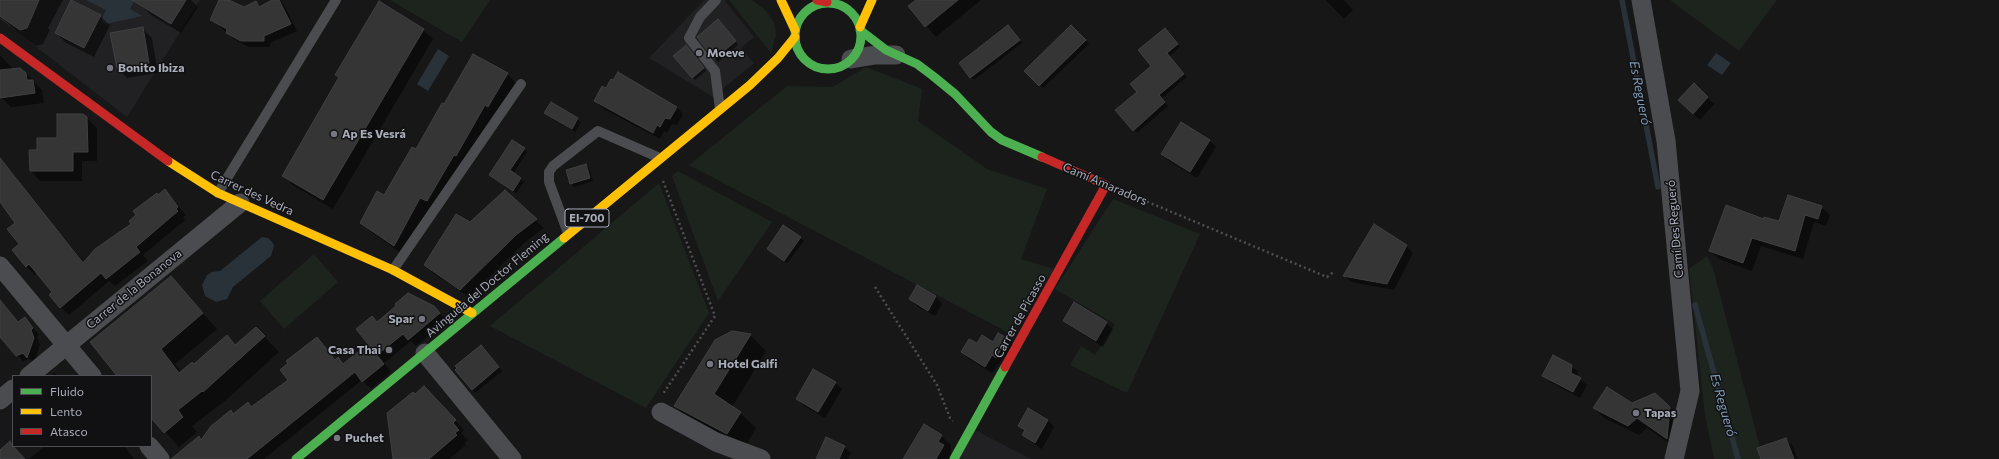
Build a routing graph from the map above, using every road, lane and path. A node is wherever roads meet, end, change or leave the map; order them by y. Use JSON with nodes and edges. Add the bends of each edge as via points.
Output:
{"nodes":[{"id":1,"x":336,"y":0,"type":"edge"},
{"id":2,"x":716,"y":0,"type":"edge"},
{"id":3,"x":781,"y":0,"type":"edge"},
{"id":4,"x":816,"y":0,"type":"edge"},
{"id":5,"x":872,"y":0,"type":"edge"},
{"id":6,"x":1641,"y":0,"type":"edge"},
{"id":7,"x":836,"y":2,"type":"edge"},
{"id":8,"x":860,"y":28,"type":"junction"},
{"id":9,"x":795,"y":33,"type":"junction"},
{"id":10,"x":0,"y":38,"type":"edge"},
{"id":11,"x":896,"y":55,"type":"junction"},
{"id":12,"x":851,"y":59,"type":"junction"},
{"id":13,"x":807,"y":62,"type":"junction"},
{"id":14,"x":795,"y":66,"type":"dead end"},
{"id":15,"x":774,"y":74,"type":"dead end"},
{"id":16,"x":521,"y":84,"type":"dead end"},
{"id":17,"x":750,"y":85,"type":"junction"},
{"id":18,"x":720,"y":109,"type":"junction"},
{"id":19,"x":658,"y":160,"type":"junction"},
{"id":20,"x":1106,"y":185,"type":"junction"},
{"id":21,"x":218,"y":193,"type":"junction"},
{"id":22,"x":240,"y":203,"type":"junction"},
{"id":23,"x":568,"y":233,"type":"junction"},
{"id":24,"x":0,"y":266,"type":"edge"},
{"id":25,"x":393,"y":270,"type":"junction"},
{"id":26,"x":1335,"y":271,"type":"dead end"},
{"id":27,"x":876,"y":287,"type":"dead end"},
{"id":28,"x":472,"y":313,"type":"junction"},
{"id":29,"x":66,"y":345,"type":"junction"},
{"id":30,"x":425,"y":352,"type":"junction"},
{"id":31,"x":30,"y":375,"type":"edge"},
{"id":32,"x":91,"y":375,"type":"edge"},
{"id":33,"x":12,"y":390,"type":"edge"},
{"id":34,"x":0,"y":400,"type":"edge"},
{"id":35,"x":660,"y":412,"type":"joint"},
{"id":36,"x":968,"y":434,"type":"junction"},
{"id":37,"x":150,"y":447,"type":"edge"},
{"id":38,"x":1677,"y":458,"type":"edge"},
{"id":39,"x":160,"y":459,"type":"edge"},
{"id":40,"x":296,"y":459,"type":"edge"},
{"id":41,"x":512,"y":459,"type":"edge"},
{"id":42,"x":761,"y":459,"type":"edge"},
{"id":43,"x":954,"y":459,"type":"edge"}],
"edges":[{"from":1,"to":21,"type":"lane"},
{"from":2,"to":18,"type":"lane","via":[[700,18],[689,38],[715,71]]},
{"from":3,"to":9,"type":"street"},
{"from":4,"to":7,"type":"street"},
{"from":5,"to":8,"type":"street"},
{"from":6,"to":38,"type":"street","name":"Camí Des Regueró","via":[[1666,141],[1690,391]]},
{"from":7,"to":8,"type":"street","via":[[851,12]]},
{"from":7,"to":9,"type":"street","name":"Avinguda del Doctor Fleming","number":"EI-700","via":[[816,4],[806,10],[799,19]]},
{"from":8,"to":11,"type":"street","name":"Camí Amaradors","via":[[878,45]]},
{"from":8,"to":12,"type":"street","via":[[860,45]]},
{"from":9,"to":13,"type":"street","via":[[798,50]]},
{"from":9,"to":17,"type":"street","name":"Avinguda del Doctor Fleming","number":"EI-700","via":[[778,58]]},
{"from":10,"to":21,"type":"street","name":"Carrer des Vedra","via":[[175,166]]},
{"from":11,"to":12,"type":"street","name":"Camí Amaradors"},
{"from":11,"to":20,"type":"street","name":"Camí Amaradors","via":[[917,64],[933,76],[955,94],[986,128],[1002,140]]},
{"from":12,"to":13,"type":"street","via":[[843,65],[825,69]]},
{"from":13,"to":14,"type":"street"},
{"from":15,"to":17,"type":"street","name":"Avinguda del Doctor Fleming","number":"EI-700"},
{"from":16,"to":25,"type":"lane"},
{"from":17,"to":18,"type":"street","name":"Avinguda del Doctor Fleming","number":"EI-700"},
{"from":18,"to":19,"type":"street","name":"Avinguda del Doctor Fleming","number":"EI-700"},
{"from":19,"to":23,"type":"street","name":"Avinguda del Doctor Fleming","number":"EI-700"},
{"from":19,"to":23,"type":"lane","via":[[598,131],[553,166],[549,172],[549,182]]},
{"from":19,"to":35,"type":"path","via":[[715,316],[657,404]]},
{"from":20,"to":26,"type":"path","name":"Camí Amaradors","via":[[1327,277]]},
{"from":20,"to":36,"type":"street","name":"Carrer de Picasso"},
{"from":21,"to":22,"type":"street","name":"Carrer des Vedra"},
{"from":22,"to":25,"type":"street","name":"Carrer des Vedra"},
{"from":22,"to":29,"type":"street","name":"Carrer de la Bonanova"},
{"from":23,"to":28,"type":"street","name":"Avinguda del Doctor Fleming","number":"EI-700"},
{"from":24,"to":29,"type":"street"},
{"from":25,"to":28,"type":"street","name":"Carrer des Vedra"},
{"from":27,"to":36,"type":"path","via":[[937,385],[950,418]]},
{"from":28,"to":30,"type":"street","name":"Avinguda del Doctor Fleming","number":"EI-700"},
{"from":29,"to":31,"type":"street","name":"Carrer de la Bonanova"},
{"from":29,"to":32,"type":"street"},
{"from":30,"to":40,"type":"street","name":"Avinguda del Doctor Fleming","number":"EI-700"},
{"from":30,"to":41,"type":"street"},
{"from":33,"to":34,"type":"street"},
{"from":35,"to":42,"type":"street","via":[[716,442]]},
{"from":36,"to":43,"type":"street","name":"Carrer de Picasso"},
{"from":37,"to":39,"type":"street"}]}
